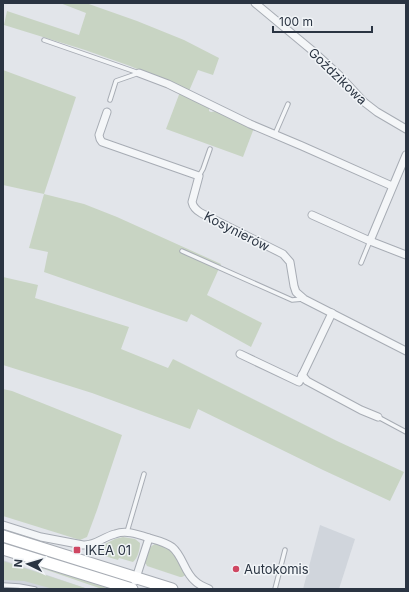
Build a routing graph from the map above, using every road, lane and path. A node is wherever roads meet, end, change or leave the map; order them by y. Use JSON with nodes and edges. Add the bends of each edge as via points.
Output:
{"nodes":[{"id":1,"x":255,"y":3,"type":"edge"},
{"id":2,"x":44,"y":40,"type":"dead end"},
{"id":3,"x":139,"y":73,"type":"junction"},
{"id":4,"x":110,"y":100,"type":"dead end"},
{"id":5,"x":288,"y":104,"type":"dead end"},
{"id":6,"x":107,"y":112,"type":"dead end"},
{"id":7,"x":406,"y":129,"type":"edge"},
{"id":8,"x":275,"y":134,"type":"junction"},
{"id":9,"x":210,"y":149,"type":"dead end"},
{"id":10,"x":406,"y":155,"type":"edge"},
{"id":11,"x":199,"y":176,"type":"junction"},
{"id":12,"x":392,"y":186,"type":"junction"},
{"id":13,"x":312,"y":215,"type":"dead end"},
{"id":14,"x":370,"y":241,"type":"junction"},
{"id":15,"x":182,"y":251,"type":"dead end"},
{"id":16,"x":406,"y":255,"type":"edge"},
{"id":17,"x":361,"y":264,"type":"dead end"},
{"id":18,"x":304,"y":299,"type":"junction"},
{"id":19,"x":332,"y":313,"type":"junction"},
{"id":20,"x":406,"y":350,"type":"edge"},
{"id":21,"x":240,"y":354,"type":"dead end"},
{"id":22,"x":302,"y":375,"type":"junction"},
{"id":23,"x":378,"y":417,"type":"joint"},
{"id":24,"x":406,"y":432,"type":"edge"},
{"id":25,"x":144,"y":474,"type":"dead end"},
{"id":26,"x":3,"y":525,"type":"edge"},
{"id":27,"x":127,"y":532,"type":"junction"},
{"id":28,"x":3,"y":536,"type":"edge"},
{"id":29,"x":148,"y":538,"type":"junction"},
{"id":30,"x":3,"y":549,"type":"edge"},
{"id":31,"x":285,"y":550,"type":"dead end"},
{"id":32,"x":136,"y":578,"type":"junction"},
{"id":33,"x":3,"y":586,"type":"edge"},
{"id":34,"x":35,"y":589,"type":"edge"},
{"id":35,"x":133,"y":589,"type":"edge"},
{"id":36,"x":172,"y":589,"type":"edge"},
{"id":37,"x":209,"y":589,"type":"edge"},
{"id":38,"x":275,"y":589,"type":"edge"}],
"edges":[{"from":1,"to":7,"type":"street","name":"Goździkowa","via":[[314,52],[364,102]]},
{"from":2,"to":3,"type":"lane"},
{"from":3,"to":4,"type":"lane","via":[[116,81]]},
{"from":3,"to":8,"type":"street"},
{"from":5,"to":8,"type":"lane"},
{"from":6,"to":11,"type":"street","via":[[99,135],[102,142]]},
{"from":8,"to":12,"type":"street"},
{"from":9,"to":11,"type":"lane"},
{"from":10,"to":12,"type":"street"},
{"from":11,"to":18,"type":"street","name":"Kosynierów","via":[[193,206],[201,213],[283,254],[290,262],[296,292]]},
{"from":12,"to":14,"type":"street"},
{"from":13,"to":14,"type":"street"},
{"from":14,"to":16,"type":"street"},
{"from":14,"to":17,"type":"lane"},
{"from":15,"to":18,"type":"lane","via":[[292,300]]},
{"from":18,"to":19,"type":"street"},
{"from":19,"to":20,"type":"street"},
{"from":19,"to":22,"type":"street"},
{"from":21,"to":22,"type":"street","via":[[299,382]]},
{"from":22,"to":23,"type":"street","via":[[307,381]]},
{"from":23,"to":24,"type":"lane"},
{"from":25,"to":27,"type":"lane"},
{"from":26,"to":27,"type":"street","via":[[46,538],[86,546]]},
{"from":27,"to":29,"type":"street"},
{"from":28,"to":32,"type":"main road"},
{"from":29,"to":32,"type":"street"},
{"from":29,"to":37,"type":"street","via":[[164,543],[177,552],[190,576]]},
{"from":30,"to":35,"type":"main road"},
{"from":31,"to":38,"type":"lane"},
{"from":32,"to":35,"type":"street"},
{"from":32,"to":36,"type":"main road"},
{"from":33,"to":34,"type":"lane"}]}
